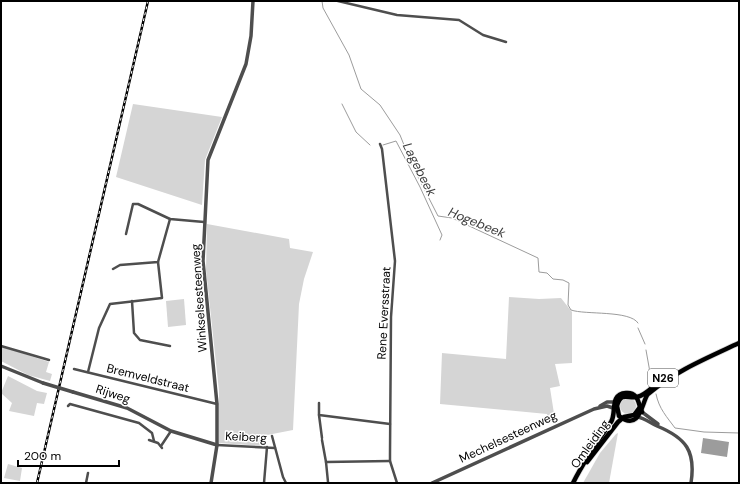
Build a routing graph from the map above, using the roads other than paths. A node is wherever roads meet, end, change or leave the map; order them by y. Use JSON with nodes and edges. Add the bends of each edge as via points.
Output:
{"nodes":[{"id":1,"x":253,"y":1,"type":"edge"},
{"id":2,"x":338,"y":1,"type":"edge"},
{"id":3,"x":506,"y":42,"type":"dead end"},
{"id":4,"x":380,"y":144,"type":"dead end"},
{"id":5,"x":170,"y":219,"type":"junction"},
{"id":6,"x":204,"y":222,"type":"junction"},
{"id":7,"x":126,"y":234,"type":"dead end"},
{"id":8,"x":158,"y":262,"type":"junction"},
{"id":9,"x":113,"y":269,"type":"dead end"},
{"id":10,"x":132,"y":301,"type":"junction"},
{"id":11,"x":739,"y":343,"type":"edge"},
{"id":12,"x":1,"y":346,"type":"edge"},
{"id":13,"x":170,"y":346,"type":"dead end"},
{"id":14,"x":49,"y":360,"type":"dead end"},
{"id":15,"x":695,"y":363,"type":"junction"},
{"id":16,"x":1,"y":366,"type":"edge"},
{"id":17,"x":74,"y":369,"type":"dead end"},
{"id":18,"x":88,"y":372,"type":"junction"},
{"id":19,"x":670,"y":376,"type":"junction"},
{"id":20,"x":631,"y":393,"type":"junction"},
{"id":21,"x":637,"y":397,"type":"junction"},
{"id":22,"x":614,"y":402,"type":"junction"},
{"id":23,"x":319,"y":403,"type":"dead end"},
{"id":24,"x":217,"y":404,"type":"junction"},
{"id":25,"x":68,"y":406,"type":"dead end"},
{"id":26,"x":594,"y":409,"type":"junction"},
{"id":27,"x":615,"y":410,"type":"junction"},
{"id":28,"x":641,"y":410,"type":"junction"},
{"id":29,"x":319,"y":415,"type":"junction"},
{"id":30,"x":637,"y":417,"type":"junction"},
{"id":31,"x":626,"y":418,"type":"junction"},
{"id":32,"x":390,"y":424,"type":"junction"},
{"id":33,"x":660,"y":427,"type":"junction"},
{"id":34,"x":171,"y":431,"type":"junction"},
{"id":35,"x":272,"y":436,"type":"dead end"},
{"id":36,"x":149,"y":440,"type":"dead end"},
{"id":37,"x":154,"y":441,"type":"junction"},
{"id":38,"x":217,"y":445,"type":"junction"},
{"id":39,"x":267,"y":447,"type":"junction"},
{"id":40,"x":275,"y":448,"type":"junction"},
{"id":41,"x":390,"y":461,"type":"junction"},
{"id":42,"x":326,"y":462,"type":"junction"},
{"id":43,"x":88,"y":473,"type":"dead end"},
{"id":44,"x":328,"y":482,"type":"edge"},
{"id":45,"x":86,"y":483,"type":"edge"},
{"id":46,"x":210,"y":483,"type":"edge"},
{"id":47,"x":264,"y":483,"type":"edge"},
{"id":48,"x":286,"y":483,"type":"edge"},
{"id":49,"x":397,"y":483,"type":"edge"},
{"id":50,"x":432,"y":483,"type":"edge"},
{"id":51,"x":575,"y":483,"type":"edge"},
{"id":52,"x":691,"y":483,"type":"edge"}],
"edges":[{"from":1,"to":6,"type":"street","name":"Winkselsesteenweg","via":[[249,53],[208,160]]},
{"from":2,"to":3,"type":"street","via":[[397,16],[459,20],[489,38]]},
{"from":4,"to":32,"type":"street","name":"Rene Eversstraat","via":[[395,261],[391,317]]},
{"from":5,"to":6,"type":"street"},
{"from":5,"to":7,"type":"street","via":[[133,204]]},
{"from":5,"to":8,"type":"street"},
{"from":6,"to":24,"type":"street","name":"Winkselsesteenweg","via":[[203,261]]},
{"from":8,"to":9,"type":"street"},
{"from":8,"to":10,"type":"street","via":[[162,298]]},
{"from":10,"to":13,"type":"street","via":[[134,333],[140,340]]},
{"from":10,"to":18,"type":"street","via":[[110,304],[107,308]]},
{"from":11,"to":15,"type":"main road","number":"N26"},
{"from":12,"to":14,"type":"street"},
{"from":15,"to":19,"type":"main road","number":"N26"},
{"from":15,"to":20,"type":"main road","number":"N26","via":[[686,365],[640,393]]},
{"from":16,"to":34,"type":"street","name":"Rijweg","bridge":true,"via":[[43,383],[127,408]]},
{"from":17,"to":18,"type":"street","name":"Bremveldstraat"},
{"from":18,"to":24,"type":"street","name":"Bremveldstraat"},
{"from":19,"to":21,"type":"main road","number":"N26"},
{"from":19,"to":28,"type":"main road","number":"N26","via":[[645,398]]},
{"from":20,"to":21,"type":"main road"},
{"from":20,"to":22,"type":"main road","number":"N26","via":[[621,394]]},
{"from":21,"to":27,"type":"main road","number":"N26","via":[[622,397]]},
{"from":21,"to":28,"type":"main road","number":"N26"},
{"from":22,"to":26,"type":"street","name":"Mechelsesteenweg","number":"N26","via":[[607,402]]},
{"from":22,"to":27,"type":"main road","number":"N26"},
{"from":23,"to":29,"type":"street"},
{"from":24,"to":38,"type":"street","name":"Winkselsesteenweg"},
{"from":25,"to":37,"type":"street","via":[[70,404],[139,423],[152,433]]},
{"from":26,"to":27,"type":"street","name":"Mechelsesteenweg","via":[[606,406]]},
{"from":26,"to":50,"type":"street","name":"Mechelsesteenweg"},
{"from":27,"to":31,"type":"main road"},
{"from":27,"to":51,"type":"main road","name":"Omleiding","number":"N26","via":[[614,421],[589,453]]},
{"from":28,"to":30,"type":"main road","number":"N26"},
{"from":28,"to":31,"type":"main road","number":"N26"},
{"from":28,"to":33,"type":"street"},
{"from":29,"to":32,"type":"street"},
{"from":29,"to":42,"type":"street"},
{"from":30,"to":31,"type":"main road","number":"N26"},
{"from":30,"to":33,"type":"street"},
{"from":31,"to":51,"type":"main road","name":"Omleiding","number":"N26","via":[[614,426]]},
{"from":32,"to":41,"type":"street","name":"Rene Eversstraat"},
{"from":33,"to":52,"type":"street","via":[[676,435],[688,449],[693,467]]},
{"from":34,"to":37,"type":"street","via":[[162,447]]},
{"from":34,"to":38,"type":"street","name":"Rijweg"},
{"from":35,"to":40,"type":"street","name":"Keiberg"},
{"from":36,"to":37,"type":"street"},
{"from":38,"to":39,"type":"street","name":"Keiberg"},
{"from":38,"to":46,"type":"street","name":"Winkselsesteenweg"},
{"from":39,"to":40,"type":"street","name":"Keiberg"},
{"from":39,"to":47,"type":"street"},
{"from":40,"to":48,"type":"street","name":"Keiberg"},
{"from":41,"to":42,"type":"street"},
{"from":41,"to":49,"type":"street","name":"Rene Eversstraat"},
{"from":42,"to":44,"type":"street"},
{"from":43,"to":45,"type":"street"}]}
